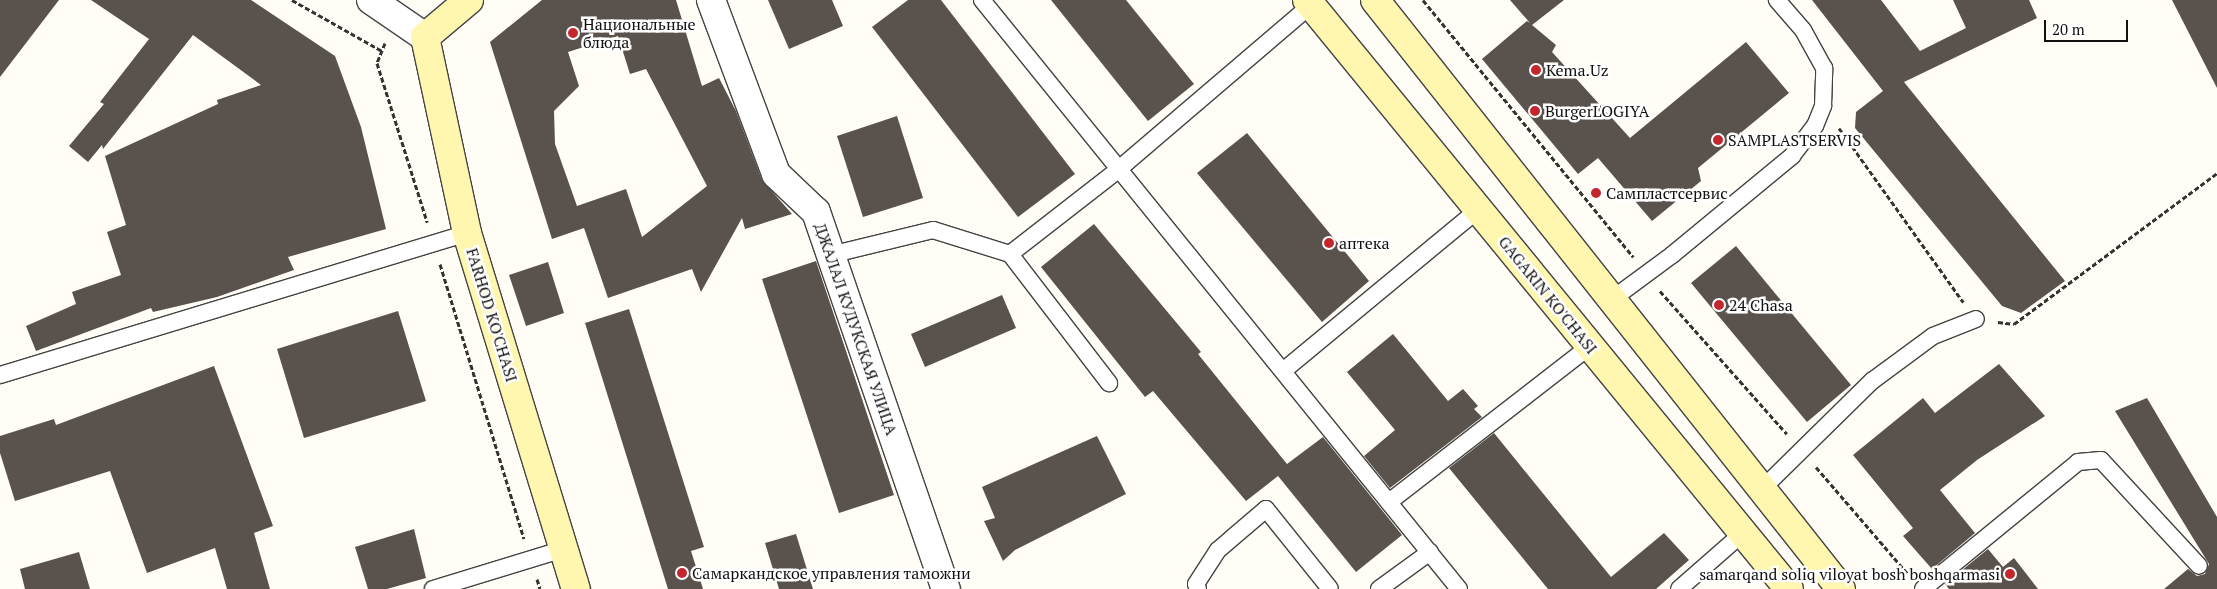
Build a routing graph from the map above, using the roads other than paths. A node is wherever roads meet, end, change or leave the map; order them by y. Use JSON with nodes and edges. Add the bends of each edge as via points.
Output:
{"nodes":[{"id":1,"x":371,"y":0,"type":"edge"},
{"id":2,"x":469,"y":0,"type":"edge"},
{"id":3,"x":711,"y":0,"type":"edge"},
{"id":4,"x":982,"y":0,"type":"edge"},
{"id":5,"x":1376,"y":0,"type":"edge"},
{"id":6,"x":1777,"y":0,"type":"edge"},
{"id":7,"x":1309,"y":2,"type":"edge"},
{"id":8,"x":426,"y":37,"type":"junction"},
{"id":9,"x":1119,"y":168,"type":"junction"},
{"id":10,"x":1479,"y":210,"type":"junction"},
{"id":11,"x":466,"y":232,"type":"junction"},
{"id":12,"x":1010,"y":254,"type":"junction"},
{"id":13,"x":830,"y":255,"type":"junction"},
{"id":14,"x":1611,"y":300,"type":"junction"},
{"id":15,"x":1976,"y":319,"type":"road end"},
{"id":16,"x":1590,"y":346,"type":"junction"},
{"id":17,"x":1283,"y":371,"type":"junction"},
{"id":18,"x":0,"y":375,"type":"edge"},
{"id":19,"x":1109,"y":383,"type":"dead end"},
{"id":20,"x":1761,"y":490,"type":"junction"},
{"id":21,"x":1389,"y":502,"type":"junction"},
{"id":22,"x":1744,"y":532,"type":"junction"},
{"id":23,"x":564,"y":549,"type":"junction"},
{"id":24,"x":1430,"y":552,"type":"junction"},
{"id":25,"x":2200,"y":566,"type":"dead end"},
{"id":26,"x":1919,"y":585,"type":"edge"},
{"id":27,"x":433,"y":589,"type":"edge"},
{"id":28,"x":576,"y":589,"type":"edge"},
{"id":29,"x":946,"y":589,"type":"edge"},
{"id":30,"x":1198,"y":589,"type":"edge"},
{"id":31,"x":1330,"y":589,"type":"edge"},
{"id":32,"x":1379,"y":589,"type":"edge"},
{"id":33,"x":1459,"y":589,"type":"edge"},
{"id":34,"x":1679,"y":589,"type":"edge"},
{"id":35,"x":1789,"y":589,"type":"edge"},
{"id":36,"x":1841,"y":589,"type":"edge"}],
"edges":[{"from":1,"to":8,"type":"street"},
{"from":2,"to":8,"type":"main road"},
{"from":3,"to":13,"type":"street","name":"ДЖАЛАЛ КУДУКСКАЯ УЛИЦА","via":[[776,174],[816,212]]},
{"from":4,"to":9,"type":"lane"},
{"from":5,"to":14,"type":"main road"},
{"from":6,"to":14,"type":"lane","via":[[1803,30],[1824,68],[1823,106],[1815,126],[1792,156]]},
{"from":7,"to":9,"type":"lane"},
{"from":7,"to":10,"type":"main road","name":"GAGARIN KO'CHASI"},
{"from":8,"to":11,"type":"main road","name":"FARHOD KO'CHASI"},
{"from":9,"to":12,"type":"lane"},
{"from":9,"to":17,"type":"lane"},
{"from":10,"to":16,"type":"main road","name":"GAGARIN KO'CHASI"},
{"from":10,"to":17,"type":"lane"},
{"from":11,"to":18,"type":"lane"},
{"from":11,"to":23,"type":"main road","name":"FARHOD KO'CHASI"},
{"from":12,"to":13,"type":"lane","via":[[933,230]]},
{"from":12,"to":19,"type":"lane"},
{"from":13,"to":29,"type":"street","name":"ДЖАЛАЛ КУДУКСКАЯ УЛИЦА"},
{"from":14,"to":20,"type":"main road"},
{"from":15,"to":20,"type":"lane","via":[[1933,336],[1872,381]]},
{"from":16,"to":21,"type":"lane"},
{"from":16,"to":22,"type":"main road","name":"GAGARIN KO'CHASI"},
{"from":17,"to":21,"type":"lane"},
{"from":20,"to":36,"type":"main road"},
{"from":21,"to":24,"type":"lane"},
{"from":22,"to":34,"type":"lane"},
{"from":22,"to":35,"type":"main road","name":"GAGARIN KO'CHASI"},
{"from":23,"to":27,"type":"lane"},
{"from":23,"to":28,"type":"main road","name":"FARHOD KO'CHASI"},
{"from":24,"to":32,"type":"lane"},
{"from":24,"to":33,"type":"lane"},
{"from":25,"to":26,"type":"lane","via":[[2101,460],[2078,462]]},
{"from":30,"to":31,"type":"lane","via":[[1196,584],[1218,550],[1266,509]]}]}
